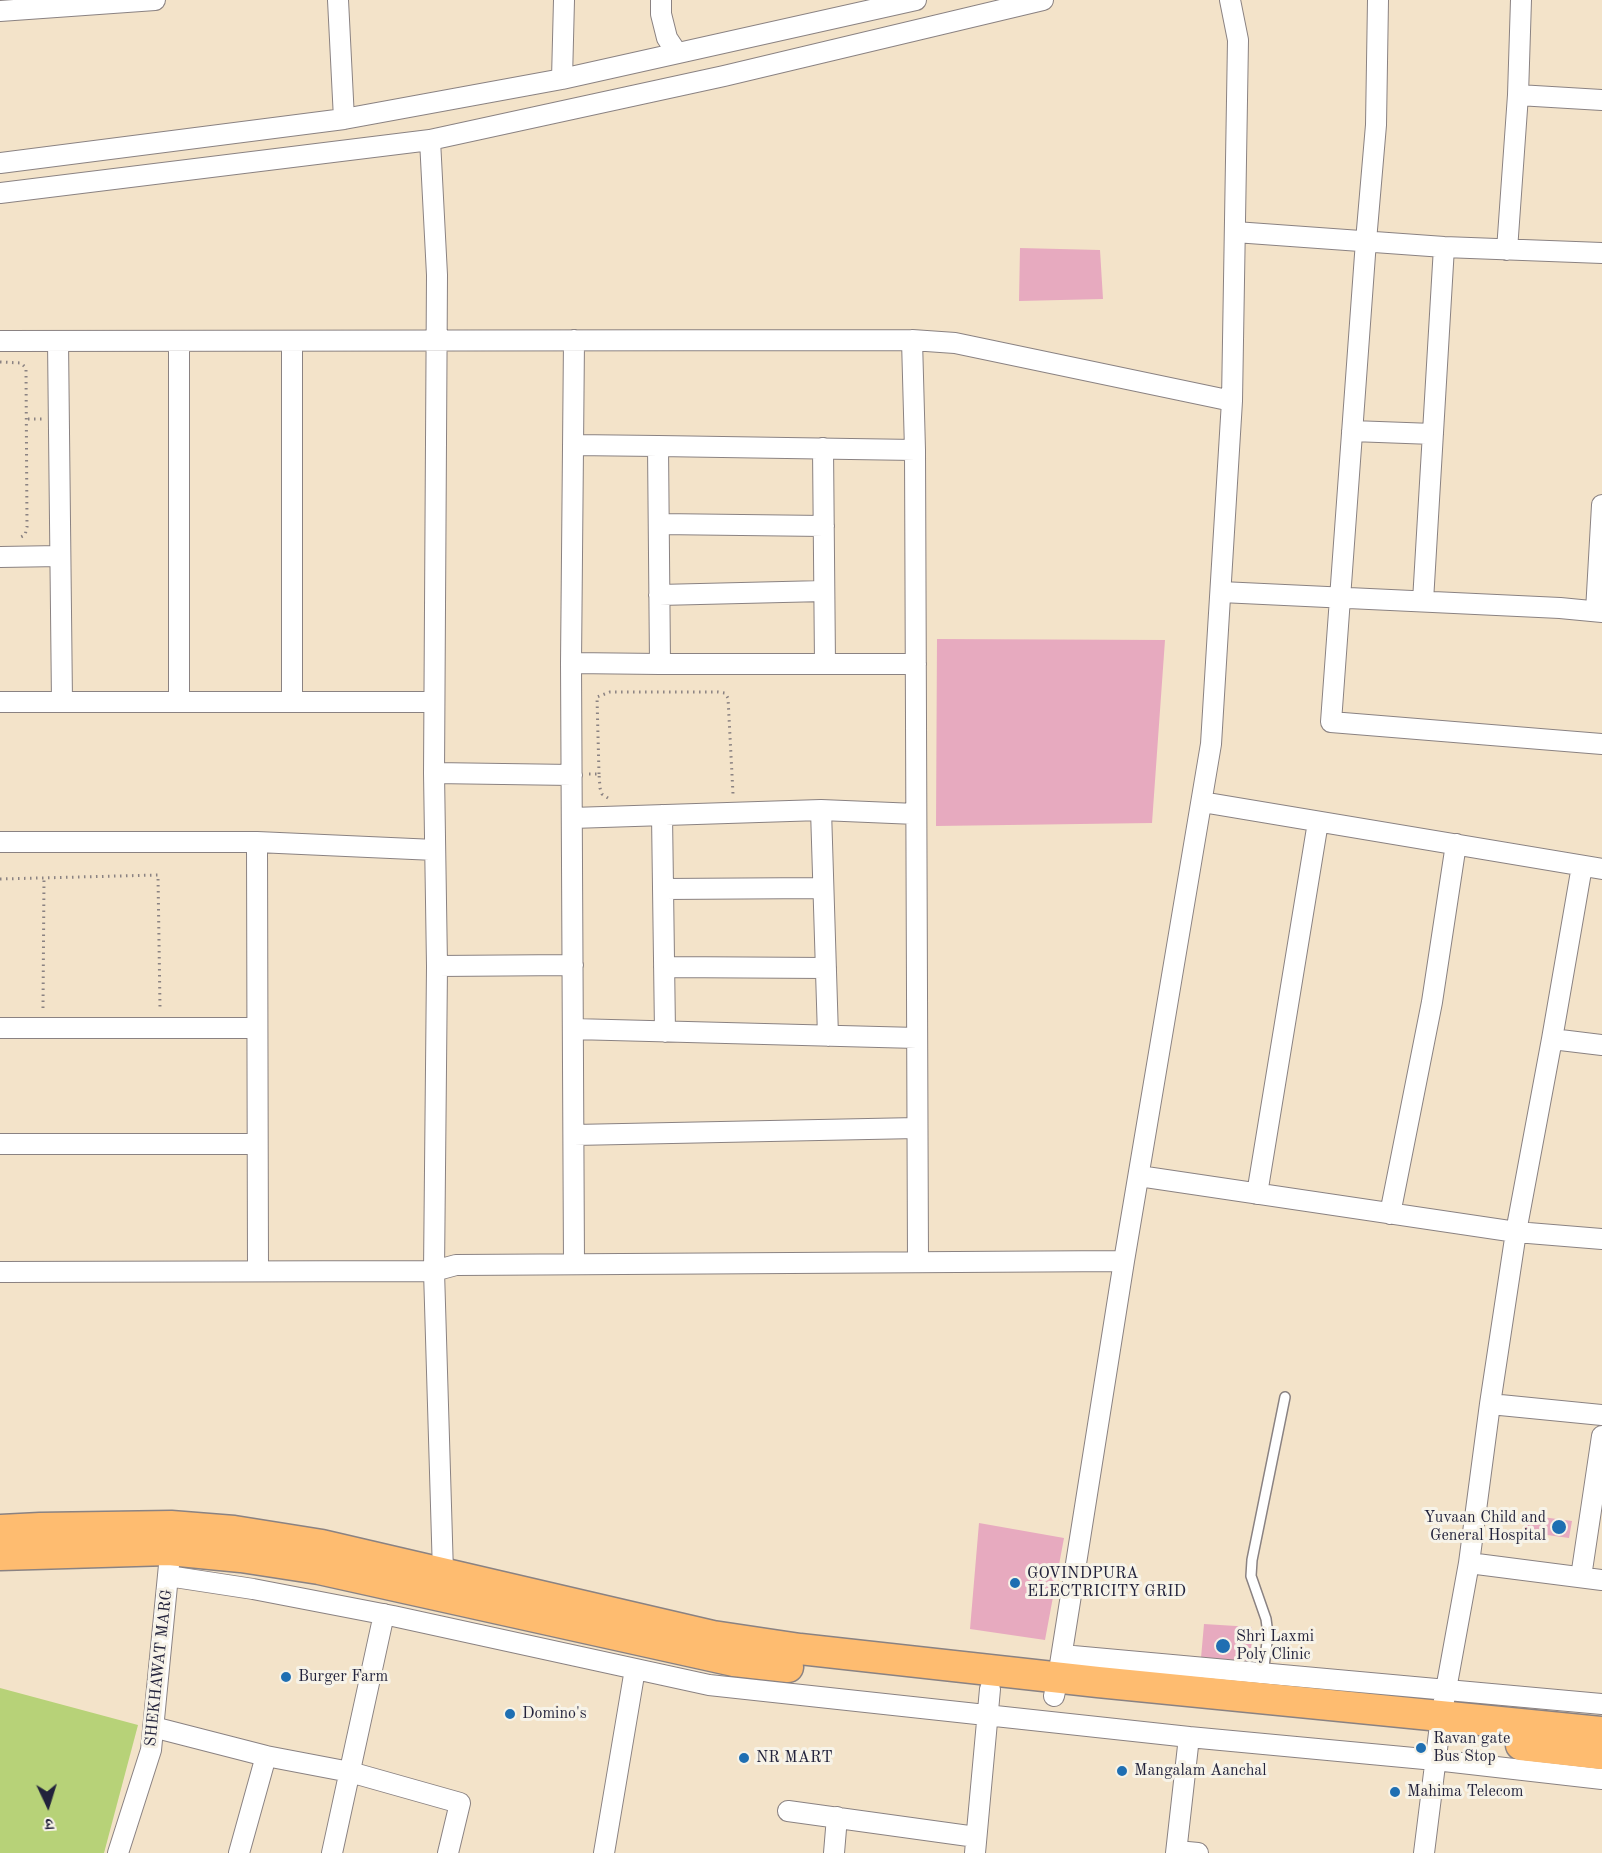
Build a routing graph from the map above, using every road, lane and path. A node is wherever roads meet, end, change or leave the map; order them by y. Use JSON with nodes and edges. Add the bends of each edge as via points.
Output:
{"nodes":[{"id":1,"x":155,"y":0,"type":"edge"},
{"id":2,"x":338,"y":0,"type":"edge"},
{"id":3,"x":564,"y":0,"type":"edge"},
{"id":4,"x":661,"y":0,"type":"edge"},
{"id":5,"x":916,"y":0,"type":"edge"},
{"id":6,"x":1043,"y":0,"type":"edge"},
{"id":7,"x":1230,"y":0,"type":"edge"},
{"id":8,"x":1378,"y":0,"type":"edge"},
{"id":9,"x":1521,"y":0,"type":"edge"},
{"id":10,"x":0,"y":11,"type":"edge"},
{"id":11,"x":676,"y":53,"type":"junction"},
{"id":12,"x":562,"y":78,"type":"junction"},
{"id":13,"x":1518,"y":95,"type":"junction"},
{"id":14,"x":1602,"y":100,"type":"edge"},
{"id":15,"x":375,"y":113,"type":"junction"},
{"id":16,"x":344,"y":119,"type":"junction"},
{"id":17,"x":430,"y":140,"type":"junction"},
{"id":18,"x":379,"y":146,"type":"junction"},
{"id":19,"x":0,"y":162,"type":"edge"},
{"id":20,"x":0,"y":193,"type":"edge"},
{"id":21,"x":1235,"y":232,"type":"junction"},
{"id":22,"x":1366,"y":241,"type":"junction"},
{"id":23,"x":1444,"y":247,"type":"junction"},
{"id":24,"x":1507,"y":250,"type":"junction"},
{"id":25,"x":1602,"y":253,"type":"edge"},
{"id":26,"x":574,"y":340,"type":"junction"},
{"id":27,"x":912,"y":340,"type":"junction"},
{"id":28,"x":0,"y":341,"type":"edge"},
{"id":29,"x":179,"y":341,"type":"junction"},
{"id":30,"x":58,"y":342,"type":"junction"},
{"id":31,"x":292,"y":342,"type":"junction"},
{"id":32,"x":436,"y":342,"type":"junction"},
{"id":33,"x":0,"y":362,"type":"edge"},
{"id":34,"x":1232,"y":401,"type":"junction"},
{"id":35,"x":1352,"y":431,"type":"junction"},
{"id":36,"x":1433,"y":434,"type":"junction"},
{"id":37,"x":573,"y":445,"type":"junction"},
{"id":38,"x":658,"y":446,"type":"junction"},
{"id":39,"x":824,"y":448,"type":"junction"},
{"id":40,"x":915,"y":450,"type":"junction"},
{"id":41,"x":1602,"y":504,"type":"edge"},
{"id":42,"x":659,"y":524,"type":"junction"},
{"id":43,"x":824,"y":526,"type":"junction"},
{"id":44,"x":18,"y":539,"type":"dead end"},
{"id":45,"x":60,"y":556,"type":"junction"},
{"id":46,"x":0,"y":557,"type":"edge"},
{"id":47,"x":824,"y":591,"type":"junction"},
{"id":48,"x":1221,"y":592,"type":"junction"},
{"id":49,"x":659,"y":596,"type":"junction"},
{"id":50,"x":1341,"y":597,"type":"junction"},
{"id":51,"x":1422,"y":601,"type":"junction"},
{"id":52,"x":1599,"y":611,"type":"edge"},
{"id":53,"x":572,"y":663,"type":"junction"},
{"id":54,"x":660,"y":664,"type":"junction"},
{"id":55,"x":825,"y":664,"type":"junction"},
{"id":56,"x":916,"y":664,"type":"junction"},
{"id":57,"x":0,"y":702,"type":"edge"},
{"id":58,"x":62,"y":702,"type":"junction"},
{"id":59,"x":179,"y":702,"type":"junction"},
{"id":60,"x":292,"y":702,"type":"junction"},
{"id":61,"x":434,"y":702,"type":"junction"},
{"id":62,"x":1602,"y":744,"type":"edge"},
{"id":63,"x":434,"y":773,"type":"junction"},
{"id":64,"x":599,"y":774,"type":"junction"},
{"id":65,"x":572,"y":775,"type":"junction"},
{"id":66,"x":608,"y":798,"type":"dead end"},
{"id":67,"x":729,"y":799,"type":"dead end"},
{"id":68,"x":1202,"y":802,"type":"junction"},
{"id":69,"x":821,"y":810,"type":"junction"},
{"id":70,"x":916,"y":814,"type":"junction"},
{"id":71,"x":662,"y":815,"type":"junction"},
{"id":72,"x":572,"y":818,"type":"junction"},
{"id":73,"x":1318,"y":822,"type":"junction"},
{"id":74,"x":0,"y":842,"type":"edge"},
{"id":75,"x":257,"y":842,"type":"junction"},
{"id":76,"x":1456,"y":844,"type":"junction"},
{"id":77,"x":435,"y":850,"type":"junction"},
{"id":78,"x":1582,"y":866,"type":"junction"},
{"id":79,"x":1602,"y":869,"type":"edge"},
{"id":80,"x":44,"y":878,"type":"junction"},
{"id":81,"x":0,"y":879,"type":"edge"},
{"id":82,"x":823,"y":888,"type":"junction"},
{"id":83,"x":663,"y":889,"type":"junction"},
{"id":84,"x":573,"y":965,"type":"junction"},
{"id":85,"x":436,"y":966,"type":"junction"},
{"id":86,"x":664,"y":967,"type":"junction"},
{"id":87,"x":826,"y":968,"type":"junction"},
{"id":88,"x":43,"y":1008,"type":"dead end"},
{"id":89,"x":160,"y":1008,"type":"dead end"},
{"id":90,"x":0,"y":1028,"type":"edge"},
{"id":91,"x":257,"y":1028,"type":"junction"},
{"id":92,"x":573,"y":1029,"type":"junction"},
{"id":93,"x":665,"y":1032,"type":"junction"},
{"id":94,"x":828,"y":1036,"type":"junction"},
{"id":95,"x":917,"y":1038,"type":"junction"},
{"id":96,"x":1552,"y":1039,"type":"junction"},
{"id":97,"x":1602,"y":1045,"type":"edge"},
{"id":98,"x":917,"y":1128,"type":"junction"},
{"id":99,"x":573,"y":1135,"type":"junction"},
{"id":100,"x":0,"y":1144,"type":"edge"},
{"id":101,"x":257,"y":1144,"type":"junction"},
{"id":102,"x":1139,"y":1176,"type":"junction"},
{"id":103,"x":1257,"y":1194,"type":"junction"},
{"id":104,"x":1390,"y":1214,"type":"junction"},
{"id":105,"x":1516,"y":1232,"type":"junction"},
{"id":106,"x":1602,"y":1239,"type":"edge"},
{"id":107,"x":1124,"y":1261,"type":"junction"},
{"id":108,"x":918,"y":1262,"type":"junction"},
{"id":109,"x":574,"y":1264,"type":"junction"},
{"id":110,"x":258,"y":1271,"type":"junction"},
{"id":111,"x":434,"y":1271,"type":"junction"},
{"id":112,"x":0,"y":1272,"type":"edge"},
{"id":113,"x":1285,"y":1397,"type":"dead end"},
{"id":114,"x":1490,"y":1404,"type":"junction"},
{"id":115,"x":1602,"y":1414,"type":"edge"},
{"id":116,"x":1602,"y":1436,"type":"edge"},
{"id":117,"x":0,"y":1530,"type":"edge"},
{"id":118,"x":170,"y":1551,"type":"junction"},
{"id":119,"x":0,"y":1555,"type":"edge"},
{"id":120,"x":1470,"y":1563,"type":"junction"},
{"id":121,"x":443,"y":1573,"type":"junction"},
{"id":122,"x":1581,"y":1577,"type":"junction"},
{"id":123,"x":1602,"y":1580,"type":"edge"},
{"id":124,"x":388,"y":1599,"type":"junction"},
{"id":125,"x":636,"y":1655,"type":"junction"},
{"id":126,"x":1058,"y":1676,"type":"junction"},
{"id":127,"x":1262,"y":1686,"type":"junction"},
{"id":128,"x":989,"y":1702,"type":"junction"},
{"id":129,"x":1602,"y":1704,"type":"edge"},
{"id":130,"x":1440,"y":1726,"type":"junction"},
{"id":131,"x":153,"y":1727,"type":"junction"},
{"id":132,"x":1602,"y":1732,"type":"edge"},
{"id":133,"x":1189,"y":1737,"type":"junction"},
{"id":134,"x":1602,"y":1754,"type":"edge"},
{"id":135,"x":266,"y":1756,"type":"junction"},
{"id":136,"x":350,"y":1772,"type":"junction"},
{"id":137,"x":1602,"y":1779,"type":"edge"},
{"id":138,"x":789,"y":1811,"type":"dead end"},
{"id":139,"x":837,"y":1817,"type":"junction"},
{"id":140,"x":976,"y":1845,"type":"edge"},
{"id":141,"x":1177,"y":1852,"type":"edge"},
{"id":142,"x":118,"y":1853,"type":"edge"},
{"id":143,"x":239,"y":1853,"type":"edge"},
{"id":144,"x":332,"y":1853,"type":"edge"},
{"id":145,"x":448,"y":1853,"type":"edge"},
{"id":146,"x":604,"y":1853,"type":"edge"},
{"id":147,"x":834,"y":1853,"type":"edge"},
{"id":148,"x":1198,"y":1853,"type":"edge"},
{"id":149,"x":1424,"y":1853,"type":"edge"}],
"edges":[{"from":1,"to":10,"type":"street"},
{"from":2,"to":16,"type":"street"},
{"from":3,"to":12,"type":"street"},
{"from":4,"to":11,"type":"street","via":[[667,38]]},
{"from":5,"to":11,"type":"street"},
{"from":6,"to":17,"type":"street","via":[[713,79]]},
{"from":7,"to":21,"type":"street","via":[[1238,40]]},
{"from":8,"to":22,"type":"street","via":[[1376,124]]},
{"from":9,"to":13,"type":"street"},
{"from":11,"to":12,"type":"street"},
{"from":12,"to":15,"type":"street"},
{"from":13,"to":14,"type":"street"},
{"from":13,"to":24,"type":"street"},
{"from":15,"to":16,"type":"street"},
{"from":15,"to":18,"type":"street"},
{"from":16,"to":19,"type":"street"},
{"from":17,"to":18,"type":"street"},
{"from":17,"to":32,"type":"street"},
{"from":18,"to":20,"type":"street"},
{"from":21,"to":22,"type":"street"},
{"from":21,"to":34,"type":"street"},
{"from":22,"to":23,"type":"street"},
{"from":22,"to":35,"type":"street"},
{"from":23,"to":24,"type":"street"},
{"from":23,"to":36,"type":"street"},
{"from":24,"to":25,"type":"street"},
{"from":26,"to":27,"type":"street"},
{"from":26,"to":32,"type":"street"},
{"from":26,"to":37,"type":"street"},
{"from":27,"to":34,"type":"street","via":[[955,344]]},
{"from":27,"to":40,"type":"street"},
{"from":28,"to":30,"type":"street"},
{"from":29,"to":30,"type":"street"},
{"from":29,"to":31,"type":"street"},
{"from":29,"to":59,"type":"street"},
{"from":30,"to":45,"type":"street"},
{"from":31,"to":32,"type":"street"},
{"from":31,"to":60,"type":"street"},
{"from":32,"to":61,"type":"street"},
{"from":33,"to":44,"type":"path","via":[[21,363],[26,369],[27,527],[25,535]]},
{"from":34,"to":48,"type":"street"},
{"from":35,"to":36,"type":"street"},
{"from":35,"to":50,"type":"street"},
{"from":36,"to":51,"type":"street"},
{"from":37,"to":38,"type":"street"},
{"from":37,"to":53,"type":"street"},
{"from":38,"to":39,"type":"street"},
{"from":38,"to":42,"type":"street"},
{"from":39,"to":40,"type":"street"},
{"from":39,"to":43,"type":"street"},
{"from":40,"to":56,"type":"street"},
{"from":41,"to":52,"type":"street"},
{"from":42,"to":43,"type":"street"},
{"from":42,"to":49,"type":"street"},
{"from":43,"to":47,"type":"street"},
{"from":45,"to":46,"type":"street"},
{"from":45,"to":58,"type":"street"},
{"from":47,"to":49,"type":"street"},
{"from":47,"to":55,"type":"street"},
{"from":48,"to":50,"type":"street"},
{"from":48,"to":68,"type":"street","via":[[1211,744]]},
{"from":49,"to":54,"type":"street"},
{"from":50,"to":51,"type":"street"},
{"from":50,"to":62,"type":"street","via":[[1331,722]]},
{"from":51,"to":52,"type":"street"},
{"from":53,"to":54,"type":"street"},
{"from":53,"to":65,"type":"street"},
{"from":54,"to":55,"type":"street"},
{"from":55,"to":56,"type":"street"},
{"from":56,"to":70,"type":"street"},
{"from":57,"to":58,"type":"street"},
{"from":58,"to":59,"type":"street"},
{"from":59,"to":60,"type":"street"},
{"from":60,"to":61,"type":"street"},
{"from":61,"to":63,"type":"street"},
{"from":63,"to":65,"type":"street"},
{"from":63,"to":77,"type":"street"},
{"from":64,"to":65,"type":"path"},
{"from":64,"to":66,"type":"path","via":[[602,794]]},
{"from":64,"to":67,"type":"path","via":[[597,697],[610,692],[725,693],[733,794]]},
{"from":65,"to":72,"type":"street"},
{"from":68,"to":73,"type":"street"},
{"from":68,"to":102,"type":"street"},
{"from":69,"to":70,"type":"street"},
{"from":69,"to":71,"type":"street"},
{"from":69,"to":82,"type":"street"},
{"from":70,"to":95,"type":"street"},
{"from":71,"to":72,"type":"street"},
{"from":71,"to":83,"type":"street"},
{"from":72,"to":84,"type":"street"},
{"from":73,"to":76,"type":"street"},
{"from":73,"to":103,"type":"street"},
{"from":74,"to":75,"type":"street"},
{"from":75,"to":77,"type":"street"},
{"from":75,"to":91,"type":"street"},
{"from":76,"to":78,"type":"street"},
{"from":76,"to":104,"type":"street","via":[[1432,1002]]},
{"from":77,"to":85,"type":"street"},
{"from":78,"to":79,"type":"street"},
{"from":78,"to":96,"type":"street"},
{"from":80,"to":81,"type":"path"},
{"from":80,"to":88,"type":"path"},
{"from":80,"to":89,"type":"path","via":[[158,875]]},
{"from":82,"to":83,"type":"street"},
{"from":82,"to":87,"type":"street"},
{"from":83,"to":86,"type":"street"},
{"from":84,"to":85,"type":"street"},
{"from":84,"to":92,"type":"street"},
{"from":85,"to":111,"type":"street"},
{"from":86,"to":87,"type":"street"},
{"from":86,"to":93,"type":"street"},
{"from":87,"to":94,"type":"street"},
{"from":90,"to":91,"type":"street"},
{"from":91,"to":101,"type":"street"},
{"from":92,"to":93,"type":"street"},
{"from":92,"to":99,"type":"street"},
{"from":93,"to":94,"type":"street"},
{"from":94,"to":95,"type":"street"},
{"from":95,"to":98,"type":"street"},
{"from":96,"to":97,"type":"street"},
{"from":96,"to":105,"type":"street"},
{"from":98,"to":99,"type":"street"},
{"from":98,"to":108,"type":"street"},
{"from":99,"to":109,"type":"street"},
{"from":100,"to":101,"type":"street"},
{"from":101,"to":110,"type":"street"},
{"from":102,"to":103,"type":"street"},
{"from":102,"to":107,"type":"street"},
{"from":103,"to":104,"type":"street"},
{"from":104,"to":105,"type":"street"},
{"from":105,"to":106,"type":"street"},
{"from":105,"to":114,"type":"street"},
{"from":107,"to":108,"type":"street"},
{"from":107,"to":126,"type":"street"},
{"from":108,"to":109,"type":"street"},
{"from":109,"to":111,"type":"street","via":[[456,1265]]},
{"from":110,"to":111,"type":"street"},
{"from":110,"to":112,"type":"street"},
{"from":111,"to":121,"type":"street"},
{"from":113,"to":127,"type":"lane","via":[[1252,1560],[1251,1576],[1268,1634]]},
{"from":114,"to":115,"type":"street"},
{"from":114,"to":120,"type":"street"},
{"from":116,"to":122,"type":"street"},
{"from":117,"to":118,"type":"main road","via":[[40,1527]]},
{"from":118,"to":119,"type":"main road"},
{"from":118,"to":121,"type":"main road","via":[[234,1531]]},
{"from":118,"to":124,"type":"main road","via":[[319,1569]]},
{"from":118,"to":131,"type":"street","name":"SHEKHAWAT MARG"},
{"from":120,"to":122,"type":"street"},
{"from":120,"to":130,"type":"street"},
{"from":121,"to":126,"type":"main road","via":[[713,1636]]},
{"from":122,"to":123,"type":"street"},
{"from":124,"to":125,"type":"main road"},
{"from":124,"to":136,"type":"street"},
{"from":125,"to":128,"type":"main road","via":[[734,1661]]},
{"from":125,"to":146,"type":"street"},
{"from":126,"to":127,"type":"main road"},
{"from":126,"to":128,"type":"main road"},
{"from":126,"to":130,"type":"main road"},
{"from":127,"to":130,"type":"main road"},
{"from":128,"to":133,"type":"street"},
{"from":128,"to":140,"type":"street"},
{"from":129,"to":130,"type":"street"},
{"from":130,"to":132,"type":"main road"},
{"from":130,"to":133,"type":"street"},
{"from":130,"to":134,"type":"main road"},
{"from":130,"to":137,"type":"street"},
{"from":130,"to":149,"type":"street"},
{"from":131,"to":135,"type":"street"},
{"from":131,"to":142,"type":"street","name":"SHEKHAWAT MARG","via":[[151,1750]]},
{"from":133,"to":141,"type":"street"},
{"from":135,"to":136,"type":"street"},
{"from":135,"to":143,"type":"street"},
{"from":136,"to":144,"type":"street"},
{"from":136,"to":145,"type":"street","via":[[460,1803]]},
{"from":138,"to":139,"type":"street"},
{"from":139,"to":140,"type":"street"},
{"from":139,"to":147,"type":"street"},
{"from":141,"to":148,"type":"street"}]}
